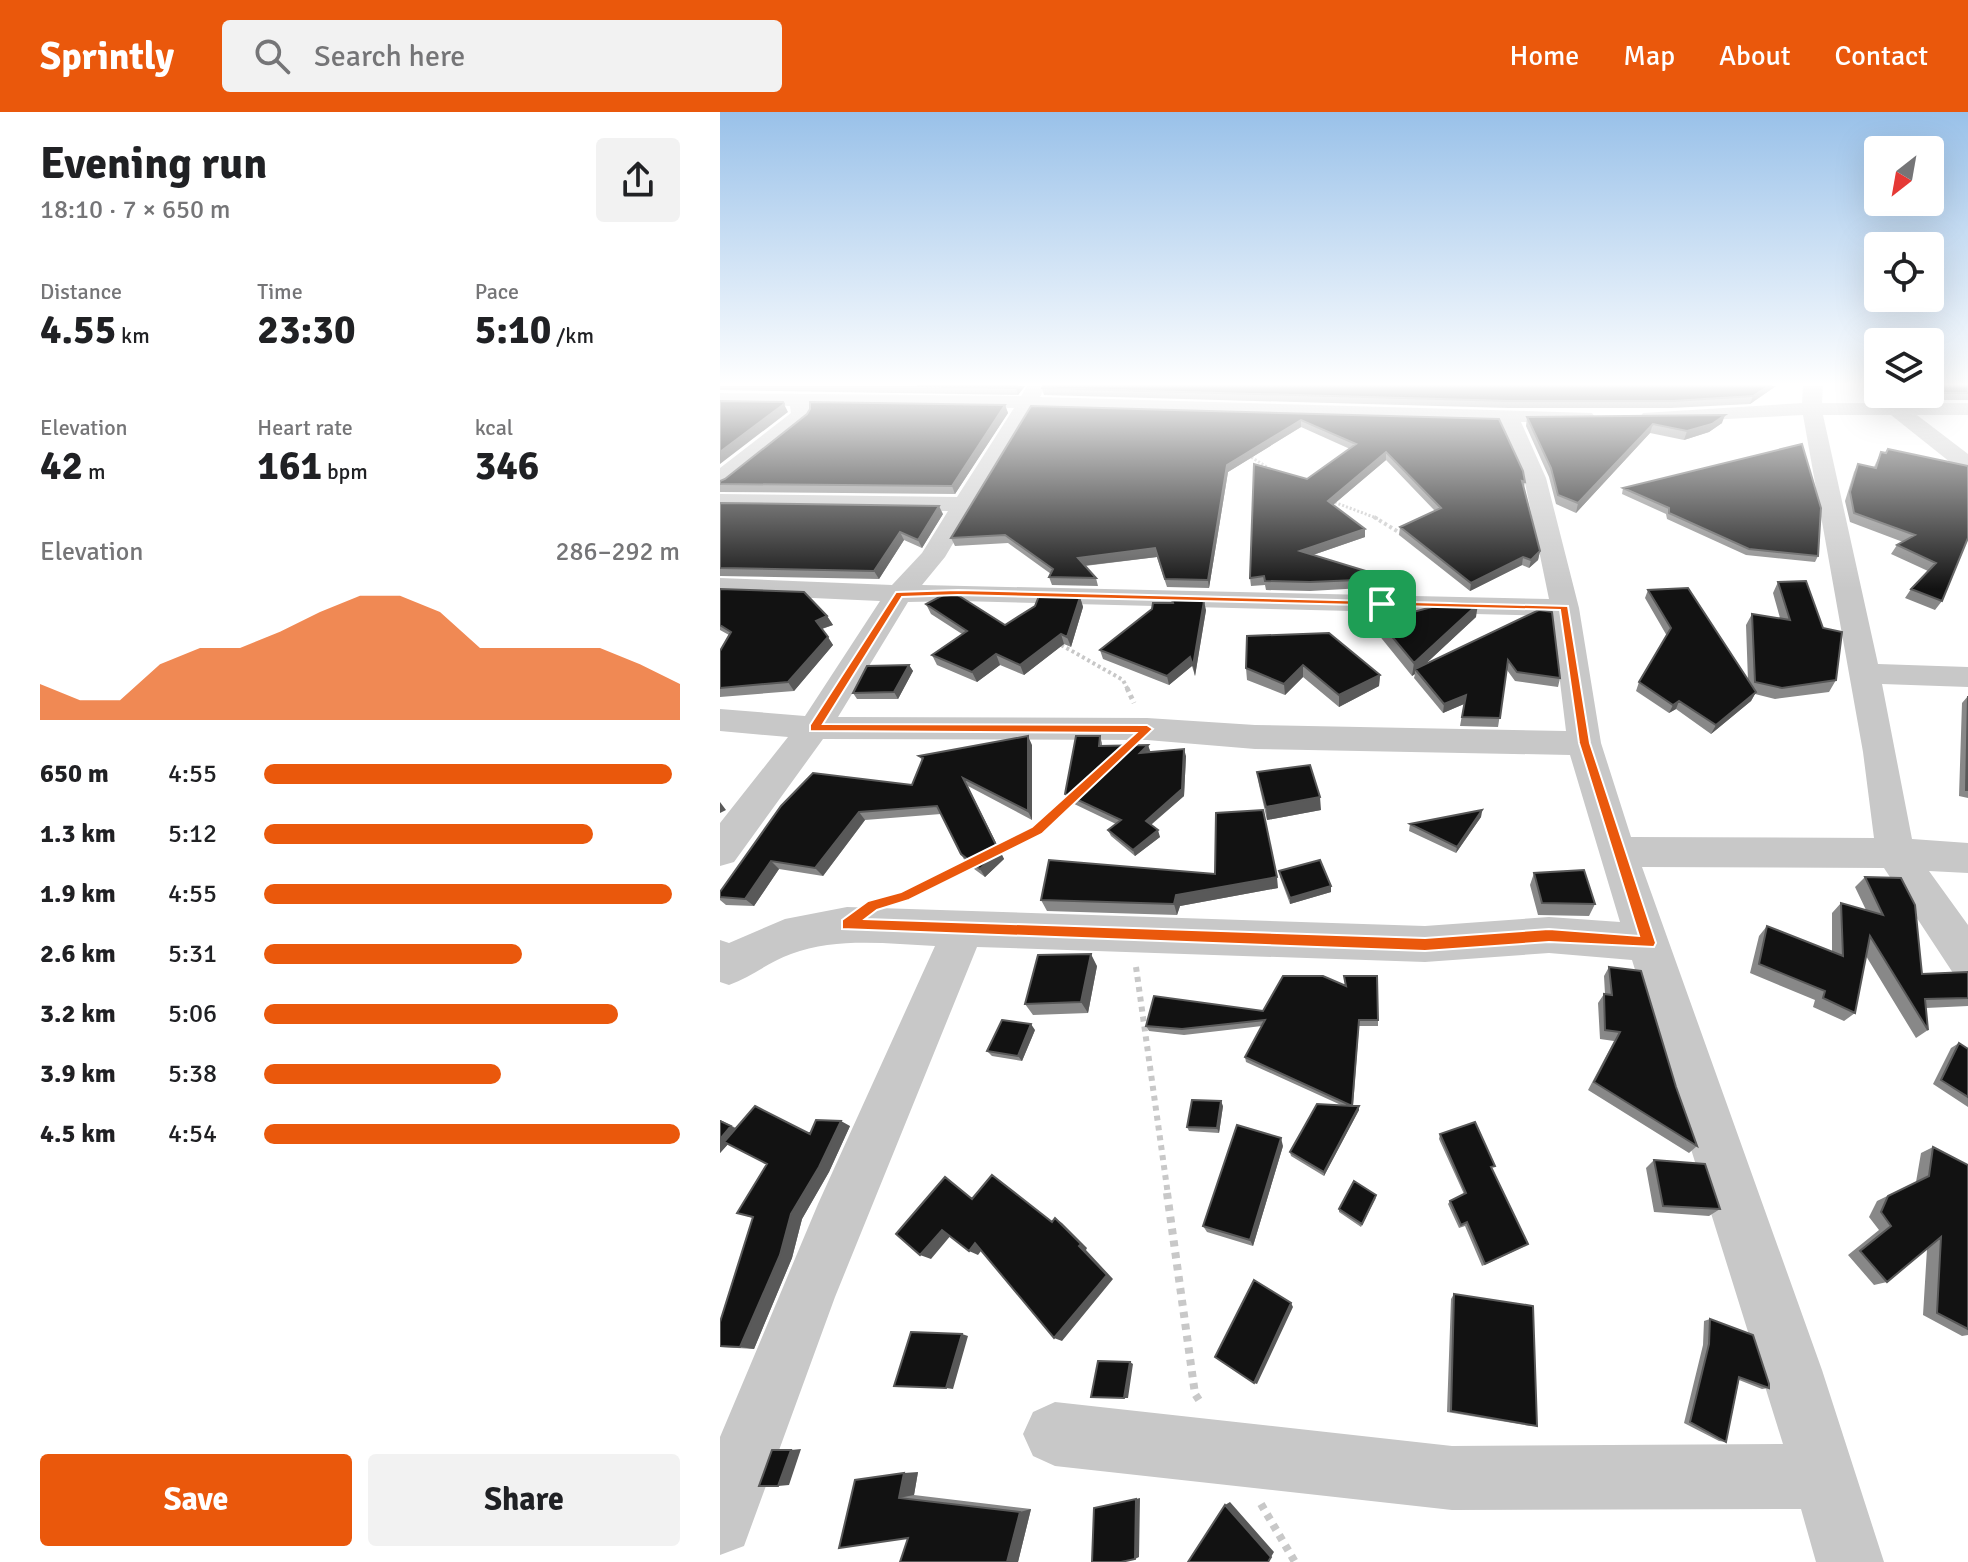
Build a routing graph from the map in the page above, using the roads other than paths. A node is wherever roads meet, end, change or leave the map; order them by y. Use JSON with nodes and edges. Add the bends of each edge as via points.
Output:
{"nodes":[{"id":1,"x":751,"y":454,"type":"edge"},
{"id":2,"x":994,"y":454,"type":"edge"},
{"id":3,"x":1524,"y":454,"type":"edge"},
{"id":4,"x":1823,"y":454,"type":"edge"},
{"id":5,"x":720,"y":480,"type":"edge"},
{"id":6,"x":720,"y":501,"type":"edge"},
{"id":7,"x":962,"y":504,"type":"junction"},
{"id":8,"x":720,"y":586,"type":"edge"},
{"id":9,"x":899,"y":594,"type":"junction"},
{"id":10,"x":1565,"y":608,"type":"junction"},
{"id":11,"x":1865,"y":674,"type":"junction"},
{"id":12,"x":1968,"y":677,"type":"edge"},
{"id":13,"x":720,"y":720,"type":"edge"},
{"id":14,"x":814,"y":728,"type":"junction"},
{"id":15,"x":1584,"y":743,"type":"junction"},
{"id":16,"x":720,"y":851,"type":"edge"},
{"id":17,"x":1617,"y":852,"type":"junction"},
{"id":18,"x":1895,"y":853,"type":"junction"},
{"id":19,"x":1968,"y":858,"type":"edge"},
{"id":20,"x":964,"y":929,"type":"junction"},
{"id":21,"x":1649,"y":943,"type":"junction"},
{"id":22,"x":720,"y":959,"type":"edge"},
{"id":23,"x":1968,"y":960,"type":"edge"},
{"id":24,"x":1055,"y":1434,"type":"dead end"},
{"id":25,"x":1825,"y":1476,"type":"junction"},
{"id":26,"x":720,"y":1522,"type":"edge"},
{"id":27,"x":1850,"y":1562,"type":"edge"}],
"edges":[{"from":1,"to":5,"type":"street"},
{"from":2,"to":7,"type":"street"},
{"from":3,"to":10,"type":"street","via":[[1535,478]]},
{"from":4,"to":11,"type":"street"},
{"from":6,"to":7,"type":"street"},
{"from":7,"to":9,"type":"street","via":[[932,557]]},
{"from":8,"to":9,"type":"street"},
{"from":9,"to":10,"type":"street"},
{"from":9,"to":14,"type":"street"},
{"from":10,"to":15,"type":"street"},
{"from":11,"to":12,"type":"street"},
{"from":11,"to":18,"type":"street"},
{"from":13,"to":14,"type":"street"},
{"from":14,"to":15,"type":"street","via":[[1147,729],[1255,737]]},
{"from":14,"to":16,"type":"street"},
{"from":15,"to":17,"type":"street"},
{"from":17,"to":18,"type":"street"},
{"from":17,"to":21,"type":"street"},
{"from":18,"to":19,"type":"street"},
{"from":18,"to":23,"type":"street"},
{"from":20,"to":21,"type":"street","via":[[1425,944],[1549,935]]},
{"from":20,"to":22,"type":"street","via":[[809,929],[762,945],[729,966]]},
{"from":20,"to":26,"type":"street","via":[[851,1184]]},
{"from":21,"to":25,"type":"street"},
{"from":24,"to":25,"type":"street","via":[[1452,1478]]},
{"from":25,"to":27,"type":"street"}]}
